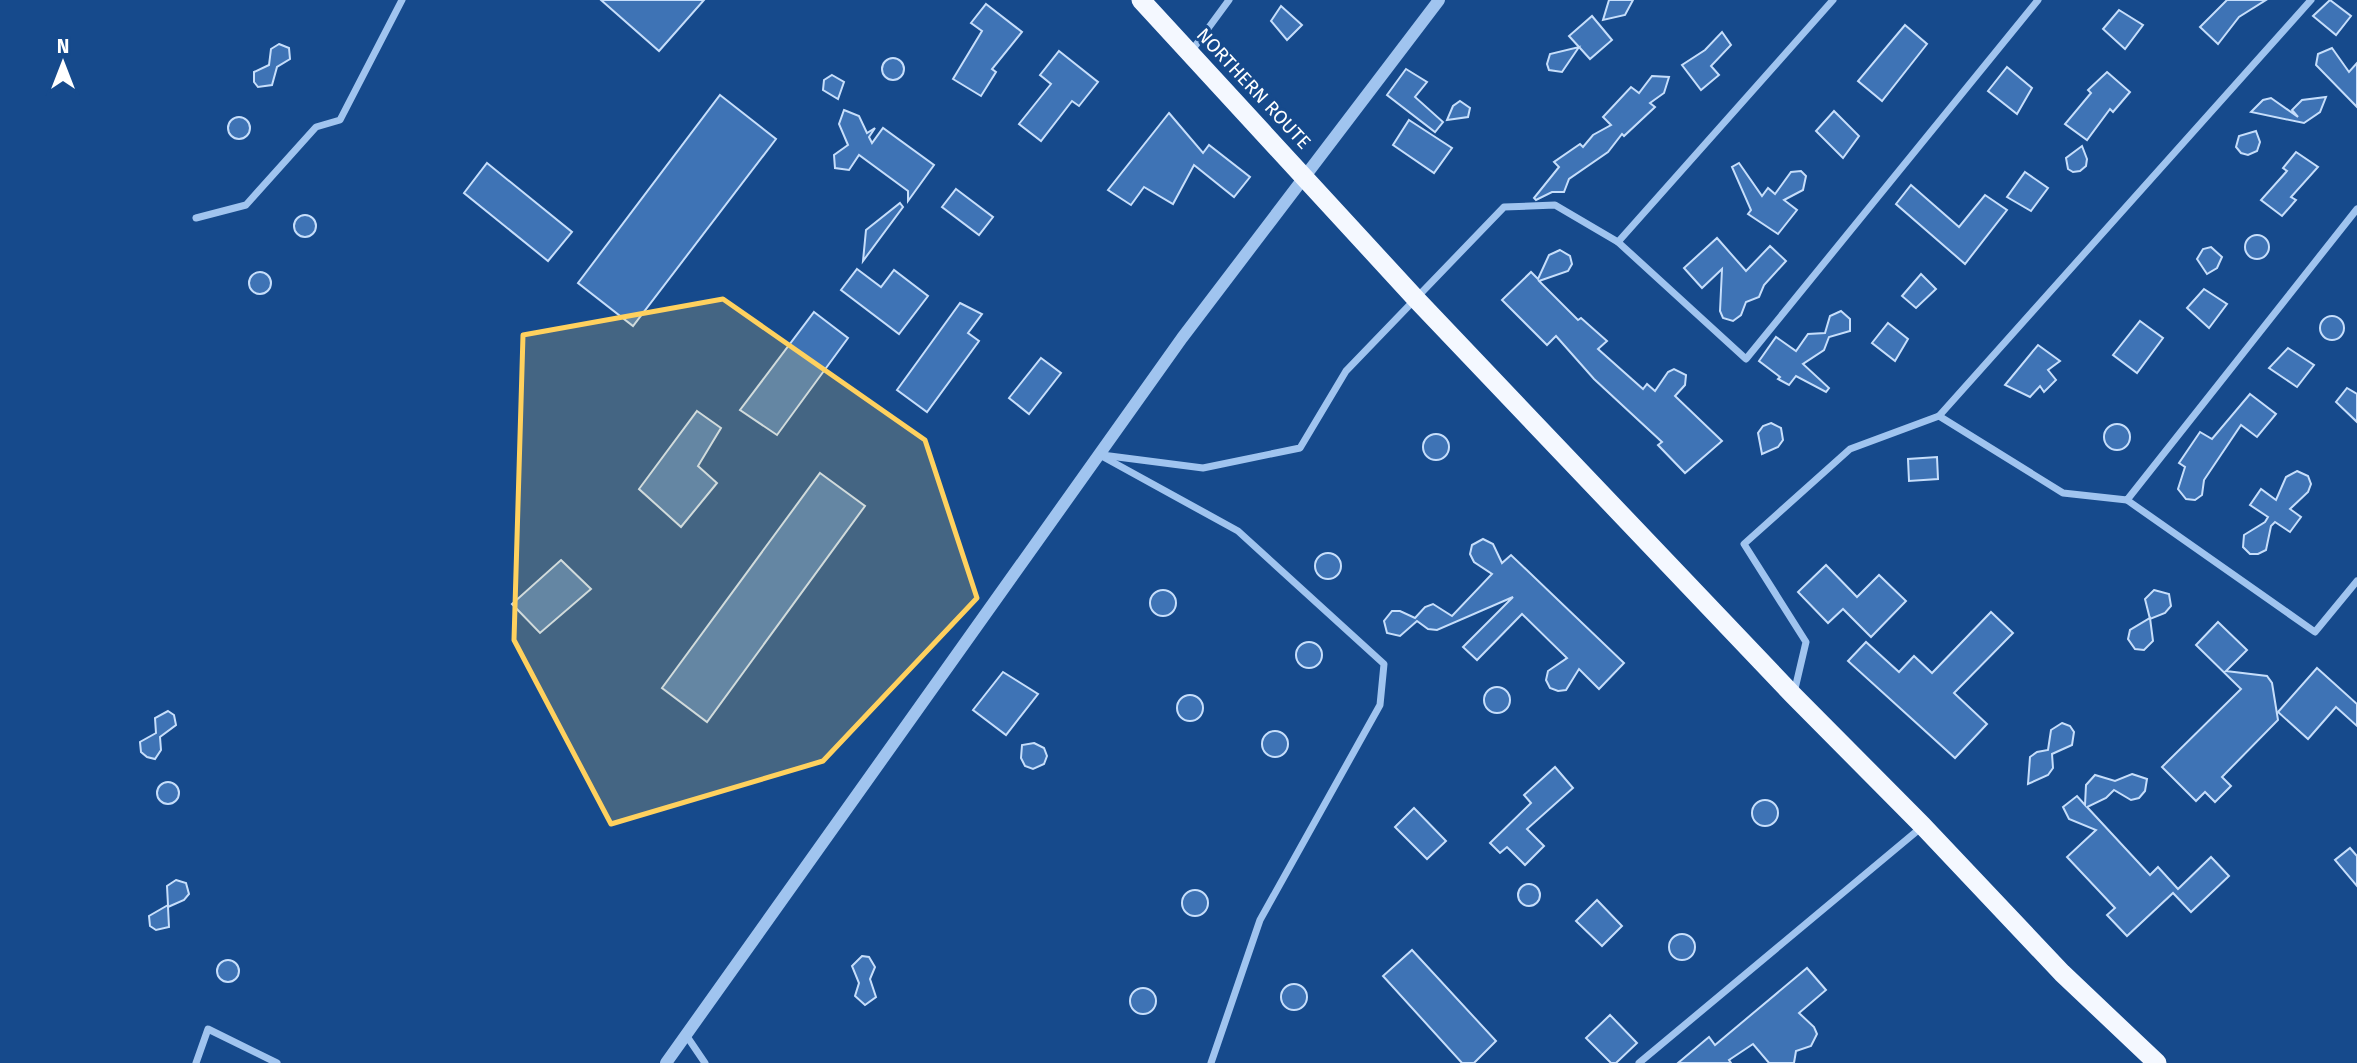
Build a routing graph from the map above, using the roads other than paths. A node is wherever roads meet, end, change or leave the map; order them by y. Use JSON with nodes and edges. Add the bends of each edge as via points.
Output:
{"nodes":[{"id":1,"x":402,"y":0,"type":"edge"},
{"id":2,"x":1141,"y":0,"type":"edge"},
{"id":3,"x":1229,"y":0,"type":"edge"},
{"id":4,"x":1439,"y":0,"type":"edge"},
{"id":5,"x":1833,"y":0,"type":"edge"},
{"id":6,"x":2038,"y":0,"type":"edge"},
{"id":7,"x":2311,"y":0,"type":"edge"},
{"id":8,"x":1190,"y":53,"type":"junction"},
{"id":9,"x":1306,"y":176,"type":"junction"},
{"id":10,"x":2357,"y":209,"type":"edge"},
{"id":11,"x":195,"y":218,"type":"dead end"},
{"id":12,"x":1618,"y":242,"type":"junction"},
{"id":13,"x":1417,"y":300,"type":"junction"},
{"id":14,"x":1939,"y":416,"type":"junction"},
{"id":15,"x":1098,"y":454,"type":"junction"},
{"id":16,"x":2127,"y":500,"type":"junction"},
{"id":17,"x":2357,"y":580,"type":"edge"},
{"id":18,"x":1793,"y":695,"type":"junction"},
{"id":19,"x":1923,"y":826,"type":"junction"},
{"id":20,"x":686,"y":1034,"type":"junction"},
{"id":21,"x":196,"y":1063,"type":"edge"},
{"id":22,"x":277,"y":1063,"type":"edge"},
{"id":23,"x":666,"y":1063,"type":"edge"},
{"id":24,"x":705,"y":1063,"type":"edge"},
{"id":25,"x":1211,"y":1063,"type":"edge"},
{"id":26,"x":1639,"y":1063,"type":"edge"},
{"id":27,"x":2157,"y":1063,"type":"edge"}],
"edges":[{"from":1,"to":11,"type":"street","via":[[340,120],[316,127],[246,205]]},
{"from":2,"to":8,"type":"highway","name":"NORTHERN ROUTE"},
{"from":3,"to":8,"type":"street"},
{"from":4,"to":9,"type":"street"},
{"from":5,"to":12,"type":"street"},
{"from":6,"to":12,"type":"street","via":[[1746,359]]},
{"from":7,"to":14,"type":"street"},
{"from":8,"to":9,"type":"highway","name":"NORTHERN ROUTE"},
{"from":9,"to":13,"type":"highway","name":"NORTHERN ROUTE"},
{"from":9,"to":15,"type":"street"},
{"from":10,"to":16,"type":"street"},
{"from":12,"to":13,"type":"street","via":[[1555,205],[1504,207]]},
{"from":13,"to":15,"type":"street","via":[[1346,371],[1300,447],[1203,468]]},
{"from":13,"to":18,"type":"highway","name":"NORTHERN ROUTE"},
{"from":14,"to":16,"type":"street","via":[[2063,493]]},
{"from":14,"to":18,"type":"street","via":[[1850,449],[1744,544],[1806,642]]},
{"from":15,"to":20,"type":"street"},
{"from":15,"to":25,"type":"street","via":[[1238,531],[1384,664],[1380,705],[1260,920]]},
{"from":16,"to":17,"type":"street","via":[[2315,632]]},
{"from":18,"to":19,"type":"highway","name":"NORTHERN ROUTE"},
{"from":19,"to":26,"type":"street"},
{"from":19,"to":27,"type":"highway","name":"NORTHERN ROUTE","via":[[2062,973]]},
{"from":20,"to":23,"type":"street"},
{"from":20,"to":24,"type":"street"},
{"from":21,"to":22,"type":"street","via":[[208,1029]]}]}
